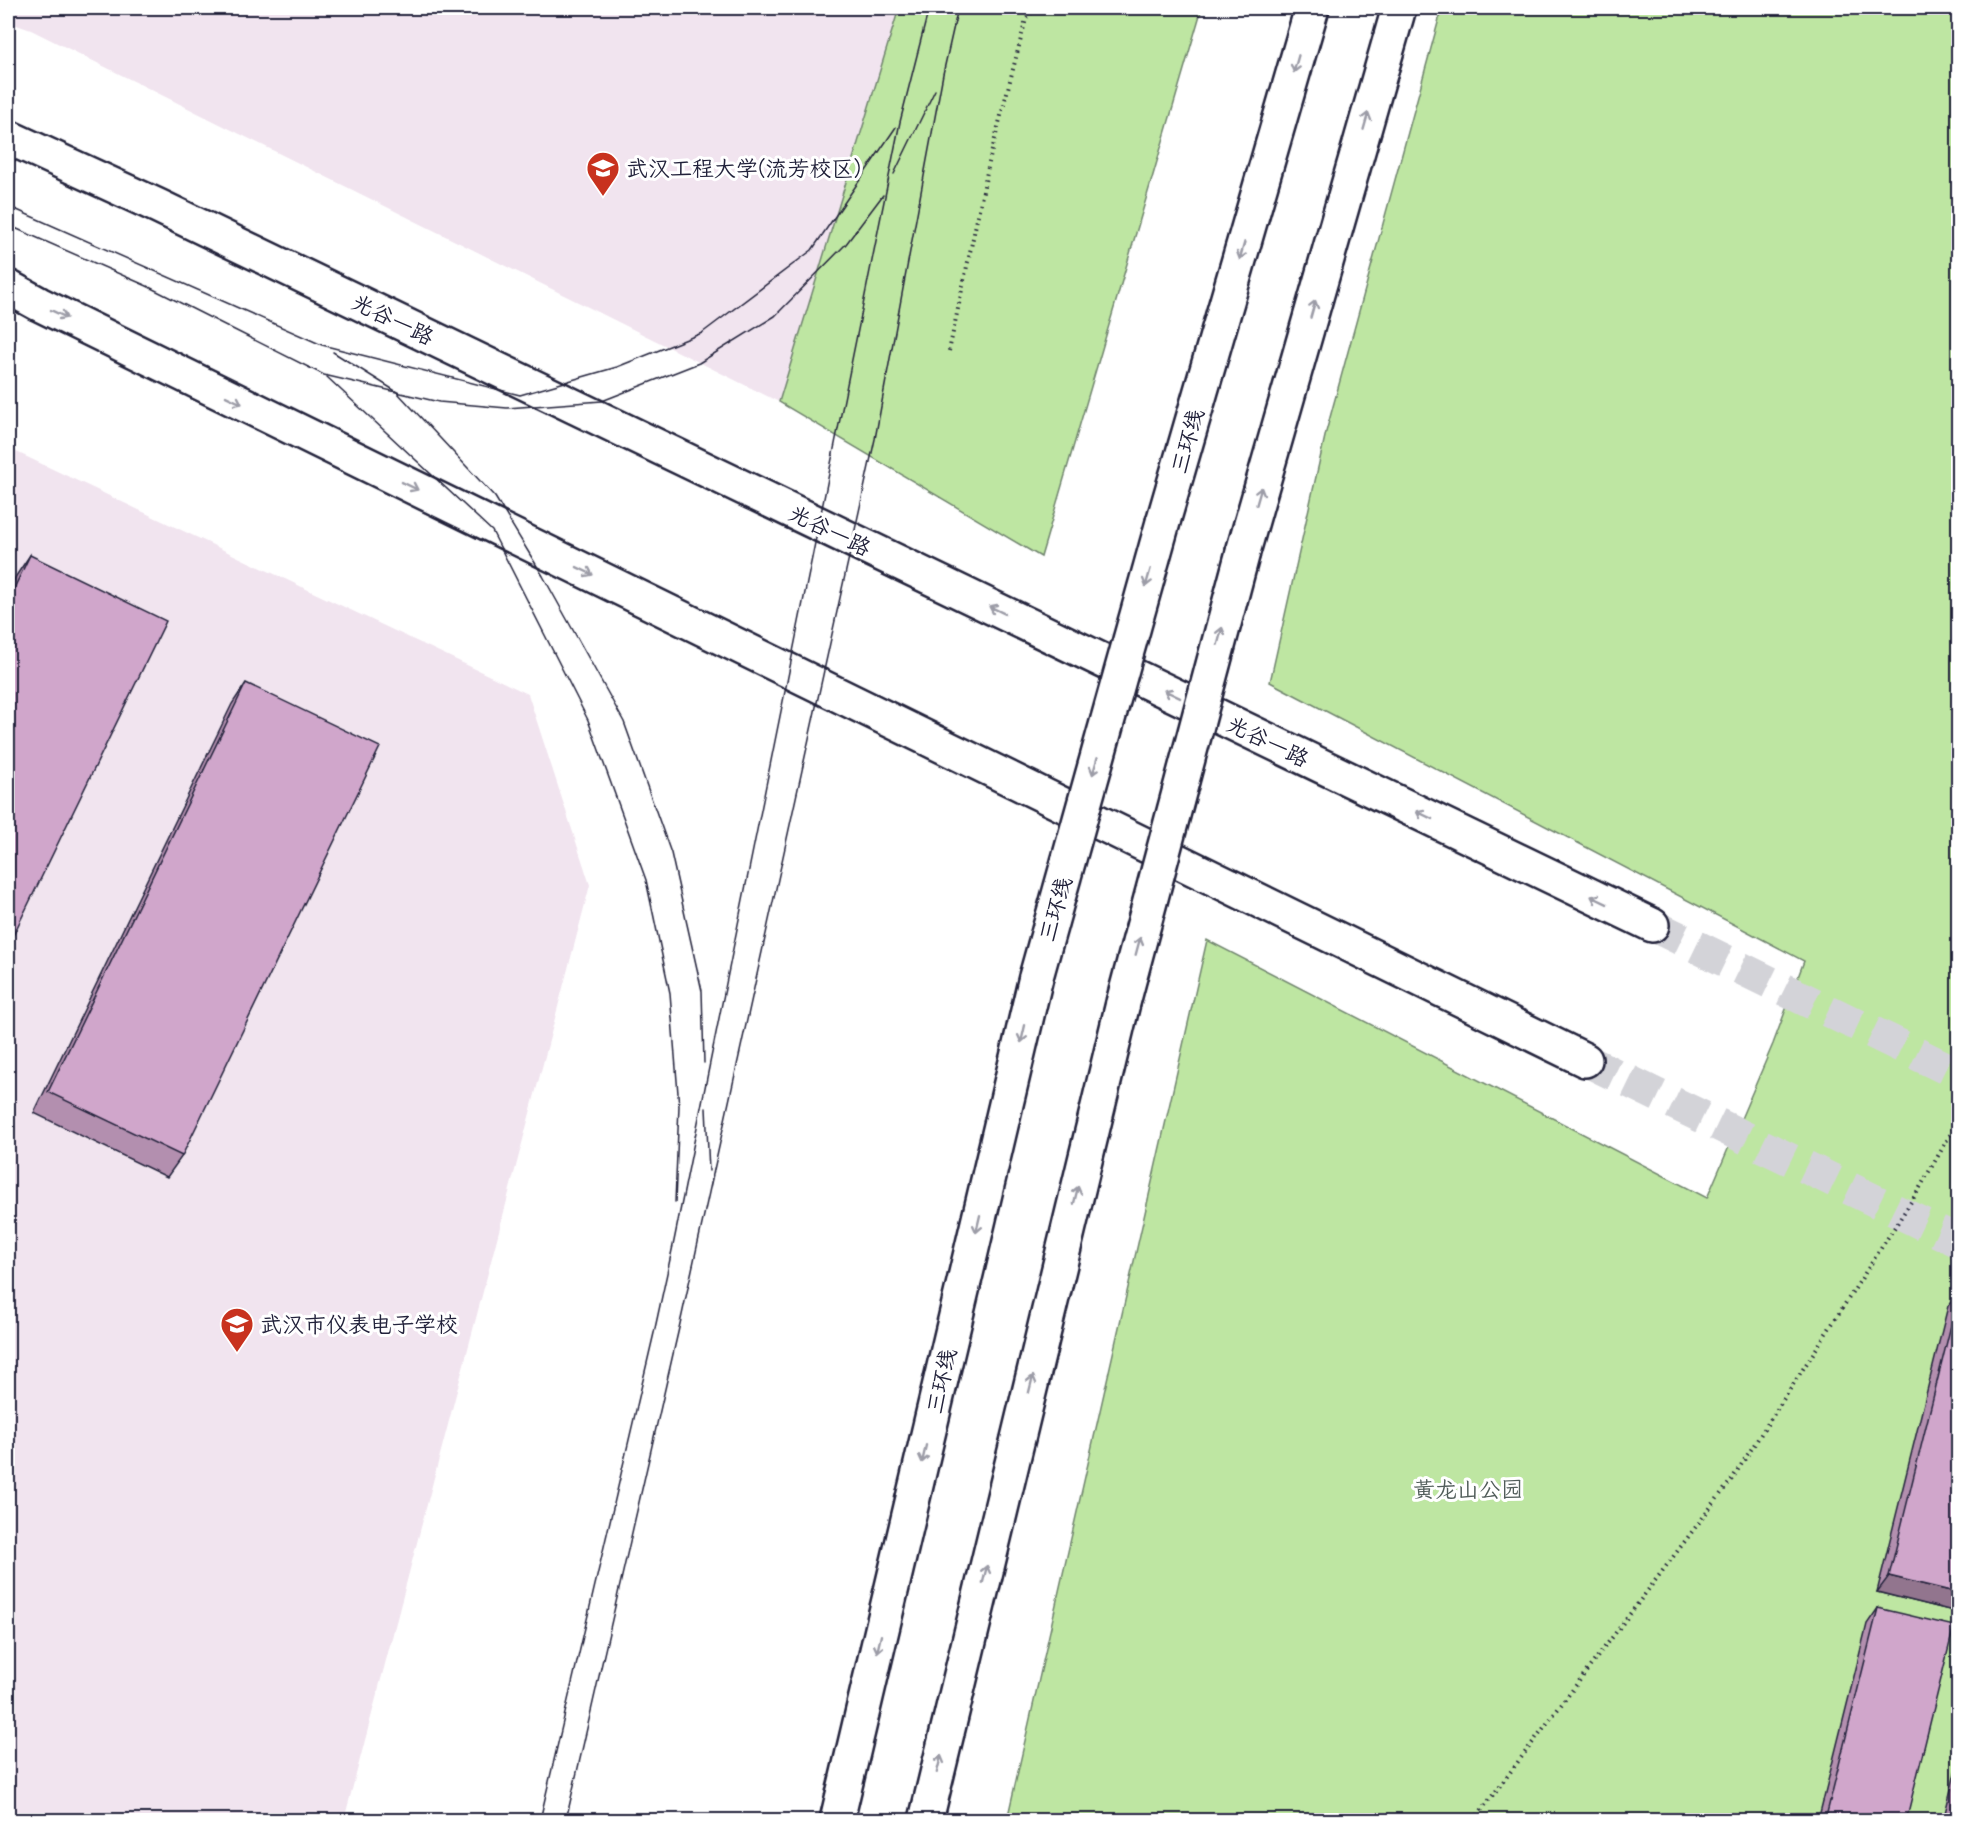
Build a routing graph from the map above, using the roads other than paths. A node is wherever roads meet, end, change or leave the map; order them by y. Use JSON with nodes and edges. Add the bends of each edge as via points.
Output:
{"nodes":[{"id":1,"x":1312,"y":8,"type":"edge"},
{"id":2,"x":1399,"y":8,"type":"edge"},
{"id":3,"x":8,"y":137,"type":"edge"},
{"id":4,"x":8,"y":287,"type":"edge"},
{"id":5,"x":1652,"y":926,"type":"tunnel mouth"},
{"id":6,"x":1585,"y":1060,"type":"tunnel mouth"},
{"id":7,"x":837,"y":1821,"type":"edge"},
{"id":8,"x":926,"y":1821,"type":"edge"}],
"edges":[{"from":1,"to":7,"type":"main road","name":"三环线","one_way":true,"bridge":true,"via":[[1036,977]]},
{"from":8,"to":2,"type":"main road","one_way":true,"bridge":true,"via":[[1123,1003],[1243,552]]},
{"from":5,"to":3,"type":"main road","name":"光谷一路","one_way":true},
{"from":4,"to":6,"type":"main road","one_way":true}]}
